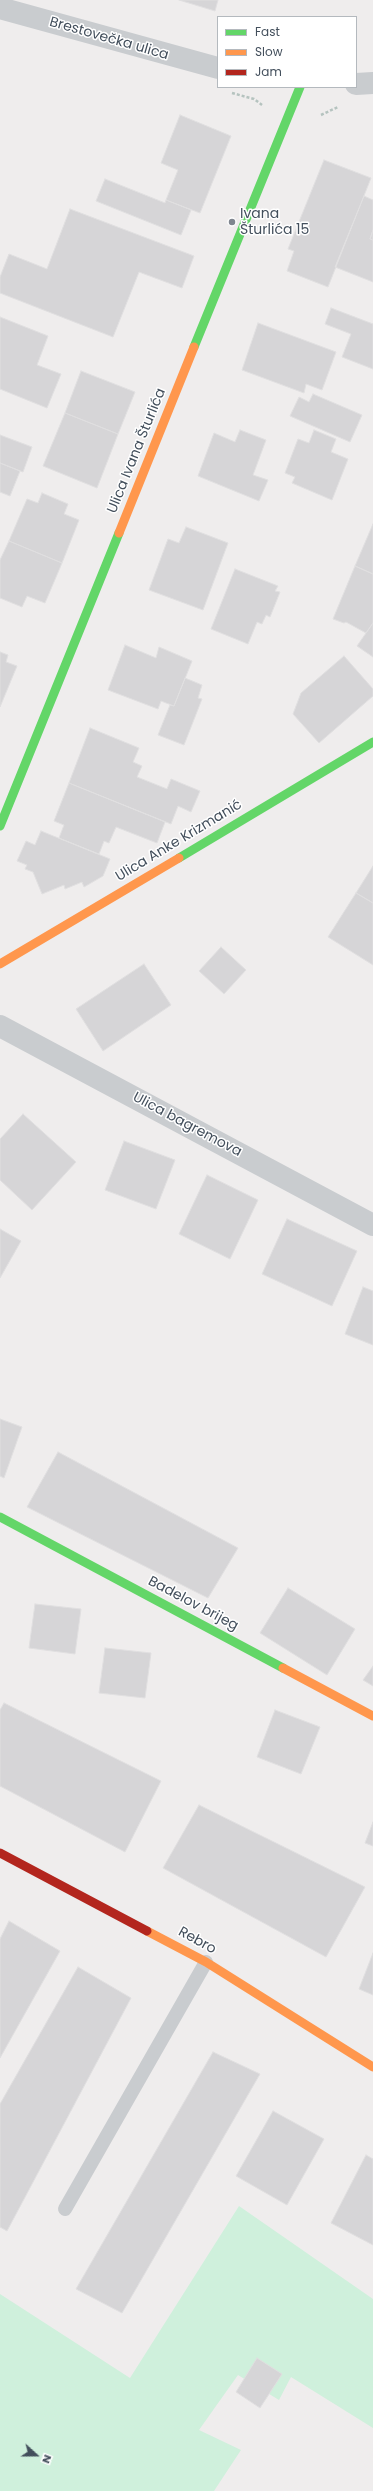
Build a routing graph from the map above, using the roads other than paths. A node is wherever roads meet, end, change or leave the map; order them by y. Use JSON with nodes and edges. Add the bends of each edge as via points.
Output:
{"nodes":[{"id":1,"x":0,"y":8,"type":"edge"},
{"id":2,"x":217,"y":68,"type":"edge"},
{"id":3,"x":373,"y":83,"type":"edge"},
{"id":4,"x":357,"y":84,"type":"edge"},
{"id":5,"x":300,"y":88,"type":"edge"},
{"id":6,"x":373,"y":742,"type":"edge"},
{"id":7,"x":0,"y":826,"type":"edge"},
{"id":8,"x":0,"y":964,"type":"edge"},
{"id":9,"x":0,"y":1026,"type":"edge"},
{"id":10,"x":373,"y":1225,"type":"edge"},
{"id":11,"x":0,"y":1517,"type":"edge"},
{"id":12,"x":373,"y":1716,"type":"edge"},
{"id":13,"x":0,"y":1853,"type":"edge"},
{"id":14,"x":206,"y":1962,"type":"junction"},
{"id":15,"x":373,"y":2068,"type":"edge"},
{"id":16,"x":65,"y":2209,"type":"dead end"}],
"edges":[{"from":1,"to":2,"type":"street","name":"Brestovečka ulica"},
{"from":3,"to":4,"type":"street"},
{"from":5,"to":7,"type":"street","name":"Ulica Ivana Šturlića"},
{"from":6,"to":8,"type":"street","name":"Ulica Anke Krizmanić"},
{"from":9,"to":10,"type":"street","name":"Ulica bagremova"},
{"from":11,"to":12,"type":"street","name":"Badelov brijeg"},
{"from":13,"to":14,"type":"street","name":"Rebro"},
{"from":14,"to":15,"type":"street","name":"Rebro"},
{"from":14,"to":16,"type":"lane"}]}
